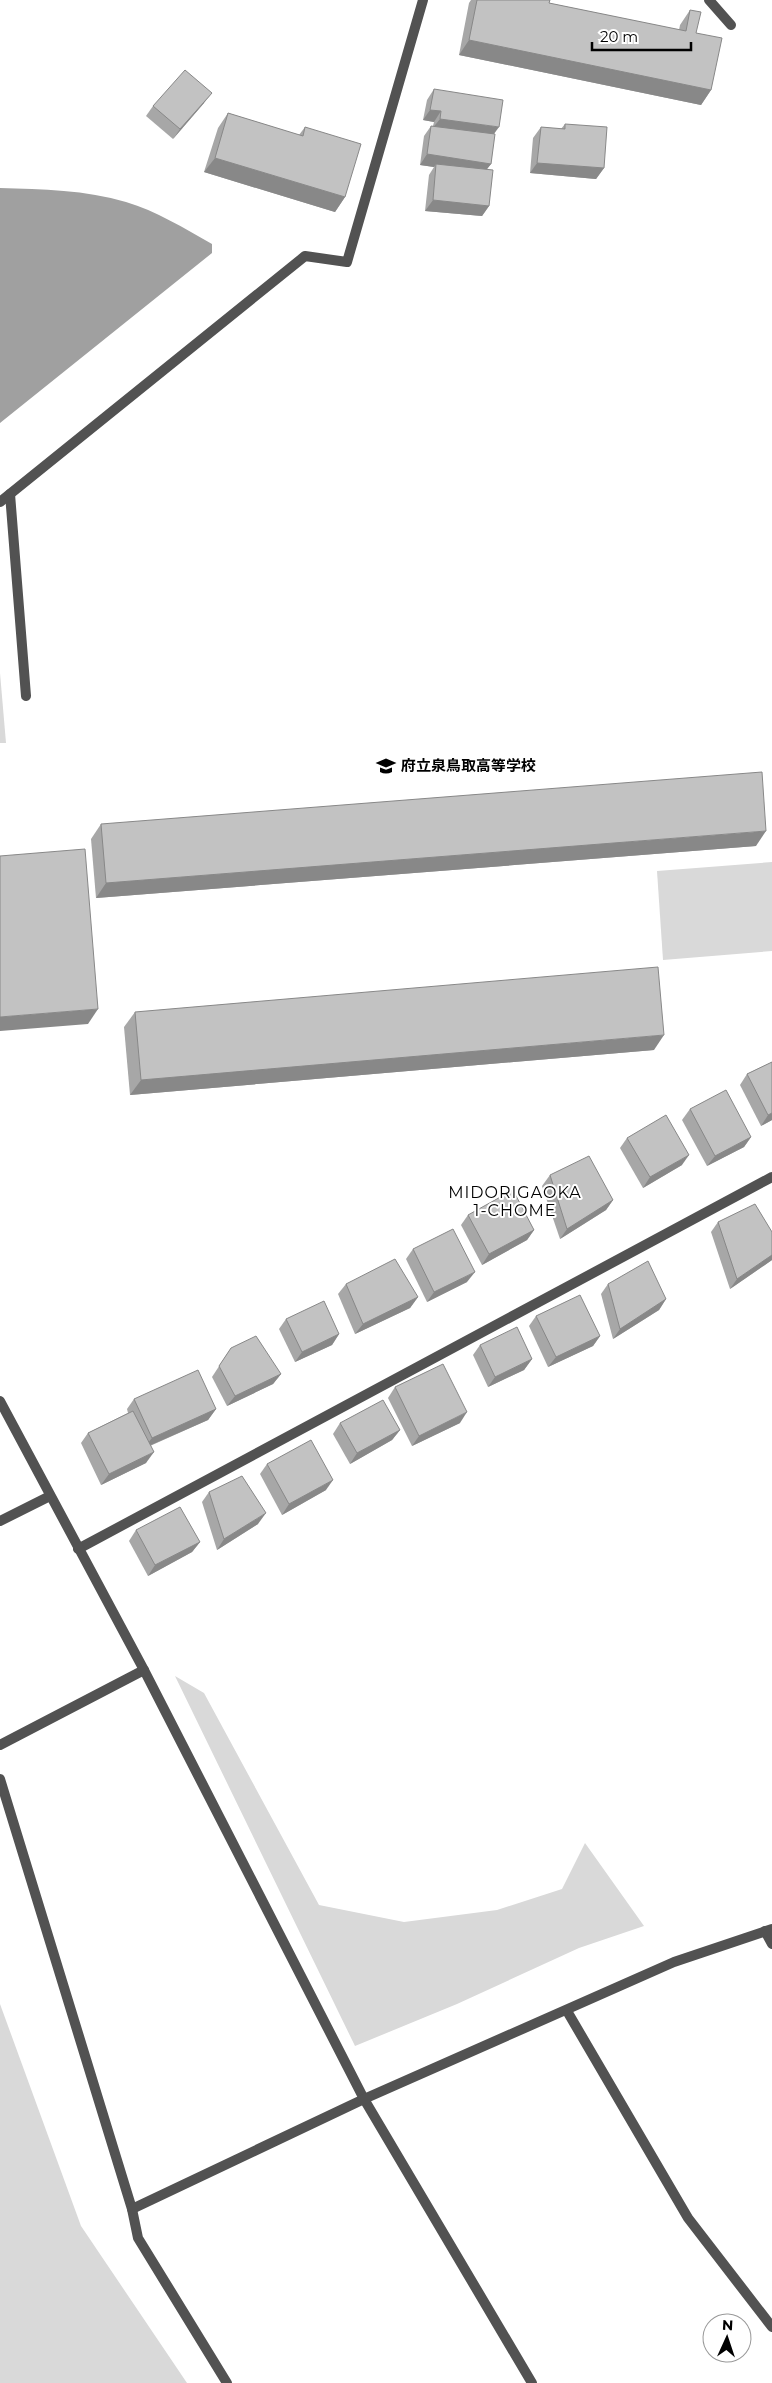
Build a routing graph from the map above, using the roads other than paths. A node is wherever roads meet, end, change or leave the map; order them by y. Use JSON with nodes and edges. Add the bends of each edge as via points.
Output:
{"nodes":[{"id":1,"x":423,"y":0,"type":"edge"},
{"id":2,"x":709,"y":0,"type":"edge"},
{"id":3,"x":731,"y":25,"type":"dead end"},
{"id":4,"x":10,"y":494,"type":"junction"},
{"id":5,"x":0,"y":502,"type":"edge"},
{"id":6,"x":26,"y":696,"type":"dead end"},
{"id":7,"x":772,"y":1178,"type":"edge"},
{"id":8,"x":0,"y":1402,"type":"edge"},
{"id":9,"x":50,"y":1496,"type":"junction"},
{"id":10,"x":0,"y":1521,"type":"edge"},
{"id":11,"x":78,"y":1549,"type":"junction"},
{"id":12,"x":144,"y":1670,"type":"junction"},
{"id":13,"x":0,"y":1745,"type":"edge"},
{"id":14,"x":0,"y":1779,"type":"edge"},
{"id":15,"x":769,"y":1930,"type":"edge"},
{"id":16,"x":772,"y":1944,"type":"edge"},
{"id":17,"x":567,"y":2011,"type":"junction"},
{"id":18,"x":364,"y":2099,"type":"junction"},
{"id":19,"x":132,"y":2209,"type":"junction"},
{"id":20,"x":772,"y":2327,"type":"edge"},
{"id":21,"x":227,"y":2383,"type":"edge"},
{"id":22,"x":532,"y":2383,"type":"edge"}],
"edges":[{"from":1,"to":4,"type":"street","via":[[347,262],[305,256]]},
{"from":2,"to":3,"type":"street"},
{"from":4,"to":5,"type":"street"},
{"from":4,"to":6,"type":"street"},
{"from":7,"to":11,"type":"street"},
{"from":8,"to":9,"type":"street"},
{"from":9,"to":10,"type":"street"},
{"from":9,"to":11,"type":"street"},
{"from":11,"to":12,"type":"street"},
{"from":12,"to":13,"type":"street"},
{"from":12,"to":18,"type":"street"},
{"from":14,"to":19,"type":"street"},
{"from":15,"to":16,"type":"street"},
{"from":15,"to":17,"type":"street","via":[[674,1962]]},
{"from":17,"to":18,"type":"street"},
{"from":17,"to":20,"type":"street","via":[[688,2218]]},
{"from":18,"to":19,"type":"street"},
{"from":18,"to":22,"type":"street"},
{"from":19,"to":21,"type":"street","via":[[138,2238]]}]}
